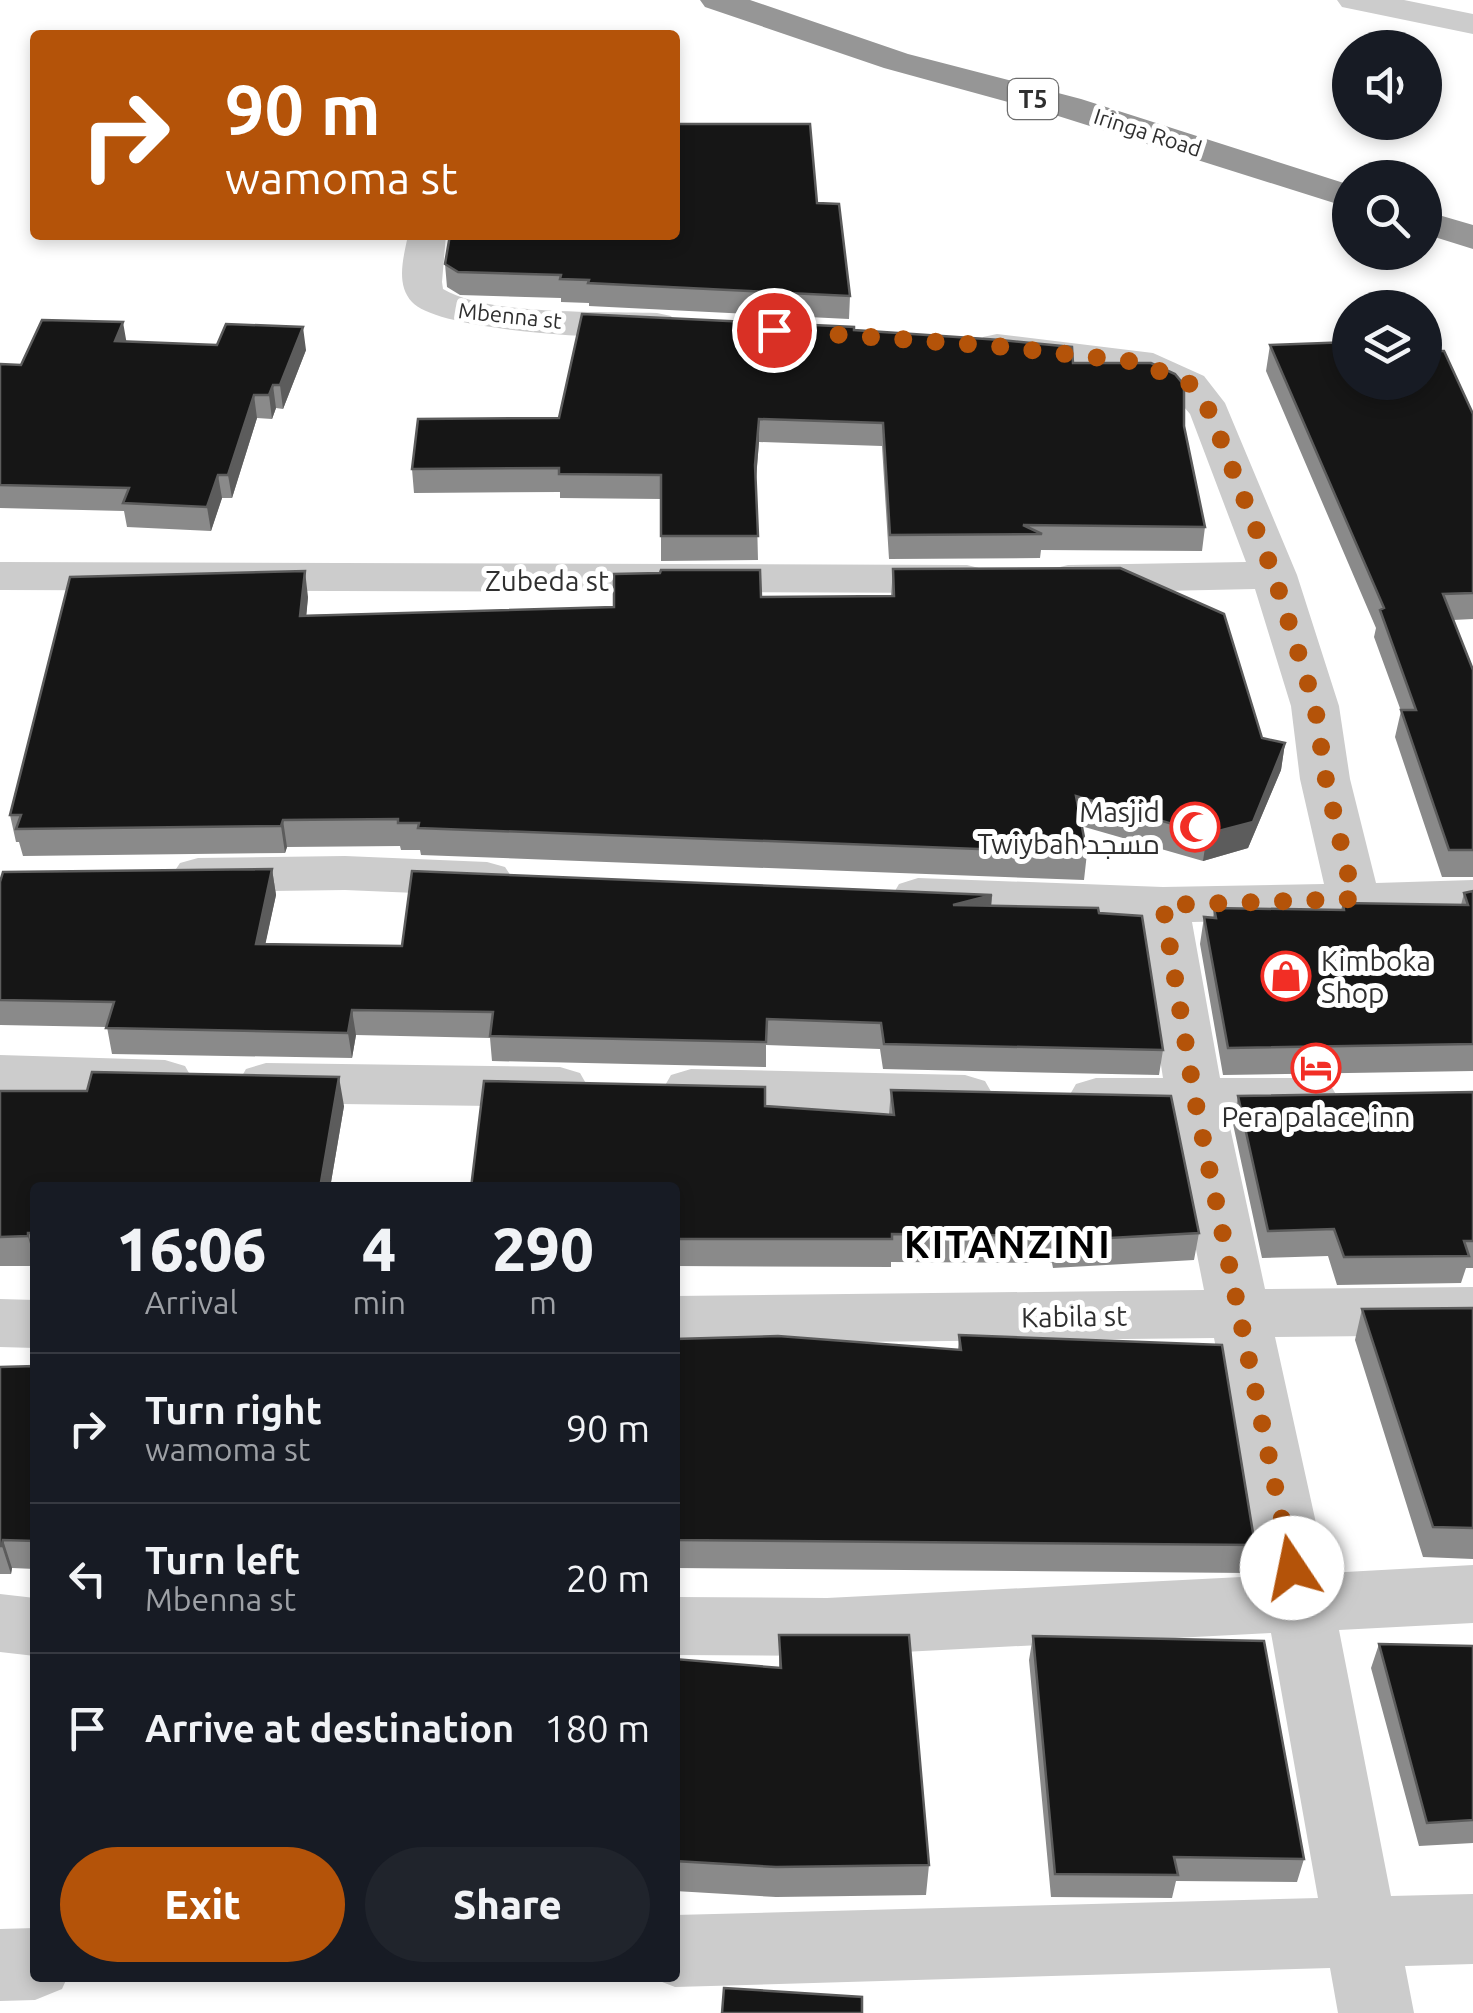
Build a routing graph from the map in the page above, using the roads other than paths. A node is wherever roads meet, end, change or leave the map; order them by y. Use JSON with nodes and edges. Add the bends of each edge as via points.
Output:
{"nodes":[{"id":1,"x":716,"y":0,"type":"edge"},
{"id":2,"x":1354,"y":0,"type":"edge"},
{"id":3,"x":1473,"y":24,"type":"edge"},
{"id":4,"x":1332,"y":191,"type":"edge"},
{"id":5,"x":1442,"y":227,"type":"edge"},
{"id":6,"x":1473,"y":237,"type":"edge"},
{"id":7,"x":426,"y":240,"type":"edge"},
{"id":8,"x":700,"y":327,"type":"edge"},
{"id":9,"x":954,"y":342,"type":"edge"},
{"id":10,"x":1274,"y":575,"type":"junction"},
{"id":11,"x":0,"y":576,"type":"edge"},
{"id":12,"x":153,"y":875,"type":"edge"},
{"id":13,"x":544,"y":881,"type":"edge"},
{"id":14,"x":864,"y":894,"type":"edge"},
{"id":15,"x":1473,"y":898,"type":"edge"},
{"id":16,"x":1354,"y":899,"type":"junction"},
{"id":17,"x":1163,"y":905,"type":"junction"},
{"id":18,"x":0,"y":1075,"type":"edge"},
{"id":19,"x":1354,"y":1098,"type":"edge"},
{"id":20,"x":1195,"y":1100,"type":"junction"},
{"id":21,"x":1473,"y":1311,"type":"edge"},
{"id":22,"x":1241,"y":1315,"type":"junction"},
{"id":23,"x":680,"y":1320,"type":"edge"},
{"id":24,"x":0,"y":1324,"type":"edge"},
{"id":25,"x":30,"y":1324,"type":"edge"},
{"id":26,"x":1473,"y":1594,"type":"edge"},
{"id":27,"x":1300,"y":1604,"type":"junction"},
{"id":28,"x":0,"y":1624,"type":"edge"},
{"id":29,"x":680,"y":1626,"type":"edge"},
{"id":30,"x":30,"y":1627,"type":"edge"},
{"id":31,"x":1473,"y":1929,"type":"edge"},
{"id":32,"x":1361,"y":1932,"type":"junction"},
{"id":33,"x":680,"y":1952,"type":"edge"},
{"id":34,"x":30,"y":1964,"type":"edge"},
{"id":35,"x":0,"y":1965,"type":"edge"},
{"id":36,"x":1376,"y":2013,"type":"edge"}],
"edges":[{"from":1,"to":4,"type":"highway","name":"Iringa Road","number":"T5"},
{"from":2,"to":3,"type":"street"},
{"from":5,"to":6,"type":"highway"},
{"from":7,"to":8,"type":"street","name":"Mbenna st","via":[[425,294],[453,310]]},
{"from":9,"to":10,"type":"street","via":[[1138,362],[1190,384],[1210,412]]},
{"from":10,"to":11,"type":"street","name":"Zubeda st"},
{"from":10,"to":16,"type":"street","via":[[1315,706]]},
{"from":12,"to":13,"type":"street"},
{"from":14,"to":17,"type":"street"},
{"from":15,"to":16,"type":"street"},
{"from":16,"to":17,"type":"street"},
{"from":17,"to":20,"type":"street"},
{"from":18,"to":20,"type":"street"},
{"from":19,"to":20,"type":"street"},
{"from":20,"to":22,"type":"street"},
{"from":21,"to":22,"type":"street","name":"Kabila st"},
{"from":22,"to":23,"type":"street","name":"Kabila st"},
{"from":22,"to":27,"type":"street"},
{"from":24,"to":25,"type":"street"},
{"from":26,"to":27,"type":"street"},
{"from":27,"to":29,"type":"street","via":[[827,1627]]},
{"from":27,"to":32,"type":"street"},
{"from":28,"to":30,"type":"street"},
{"from":31,"to":32,"type":"street"},
{"from":32,"to":33,"type":"street"},
{"from":32,"to":36,"type":"street"},
{"from":34,"to":35,"type":"street"}]}
